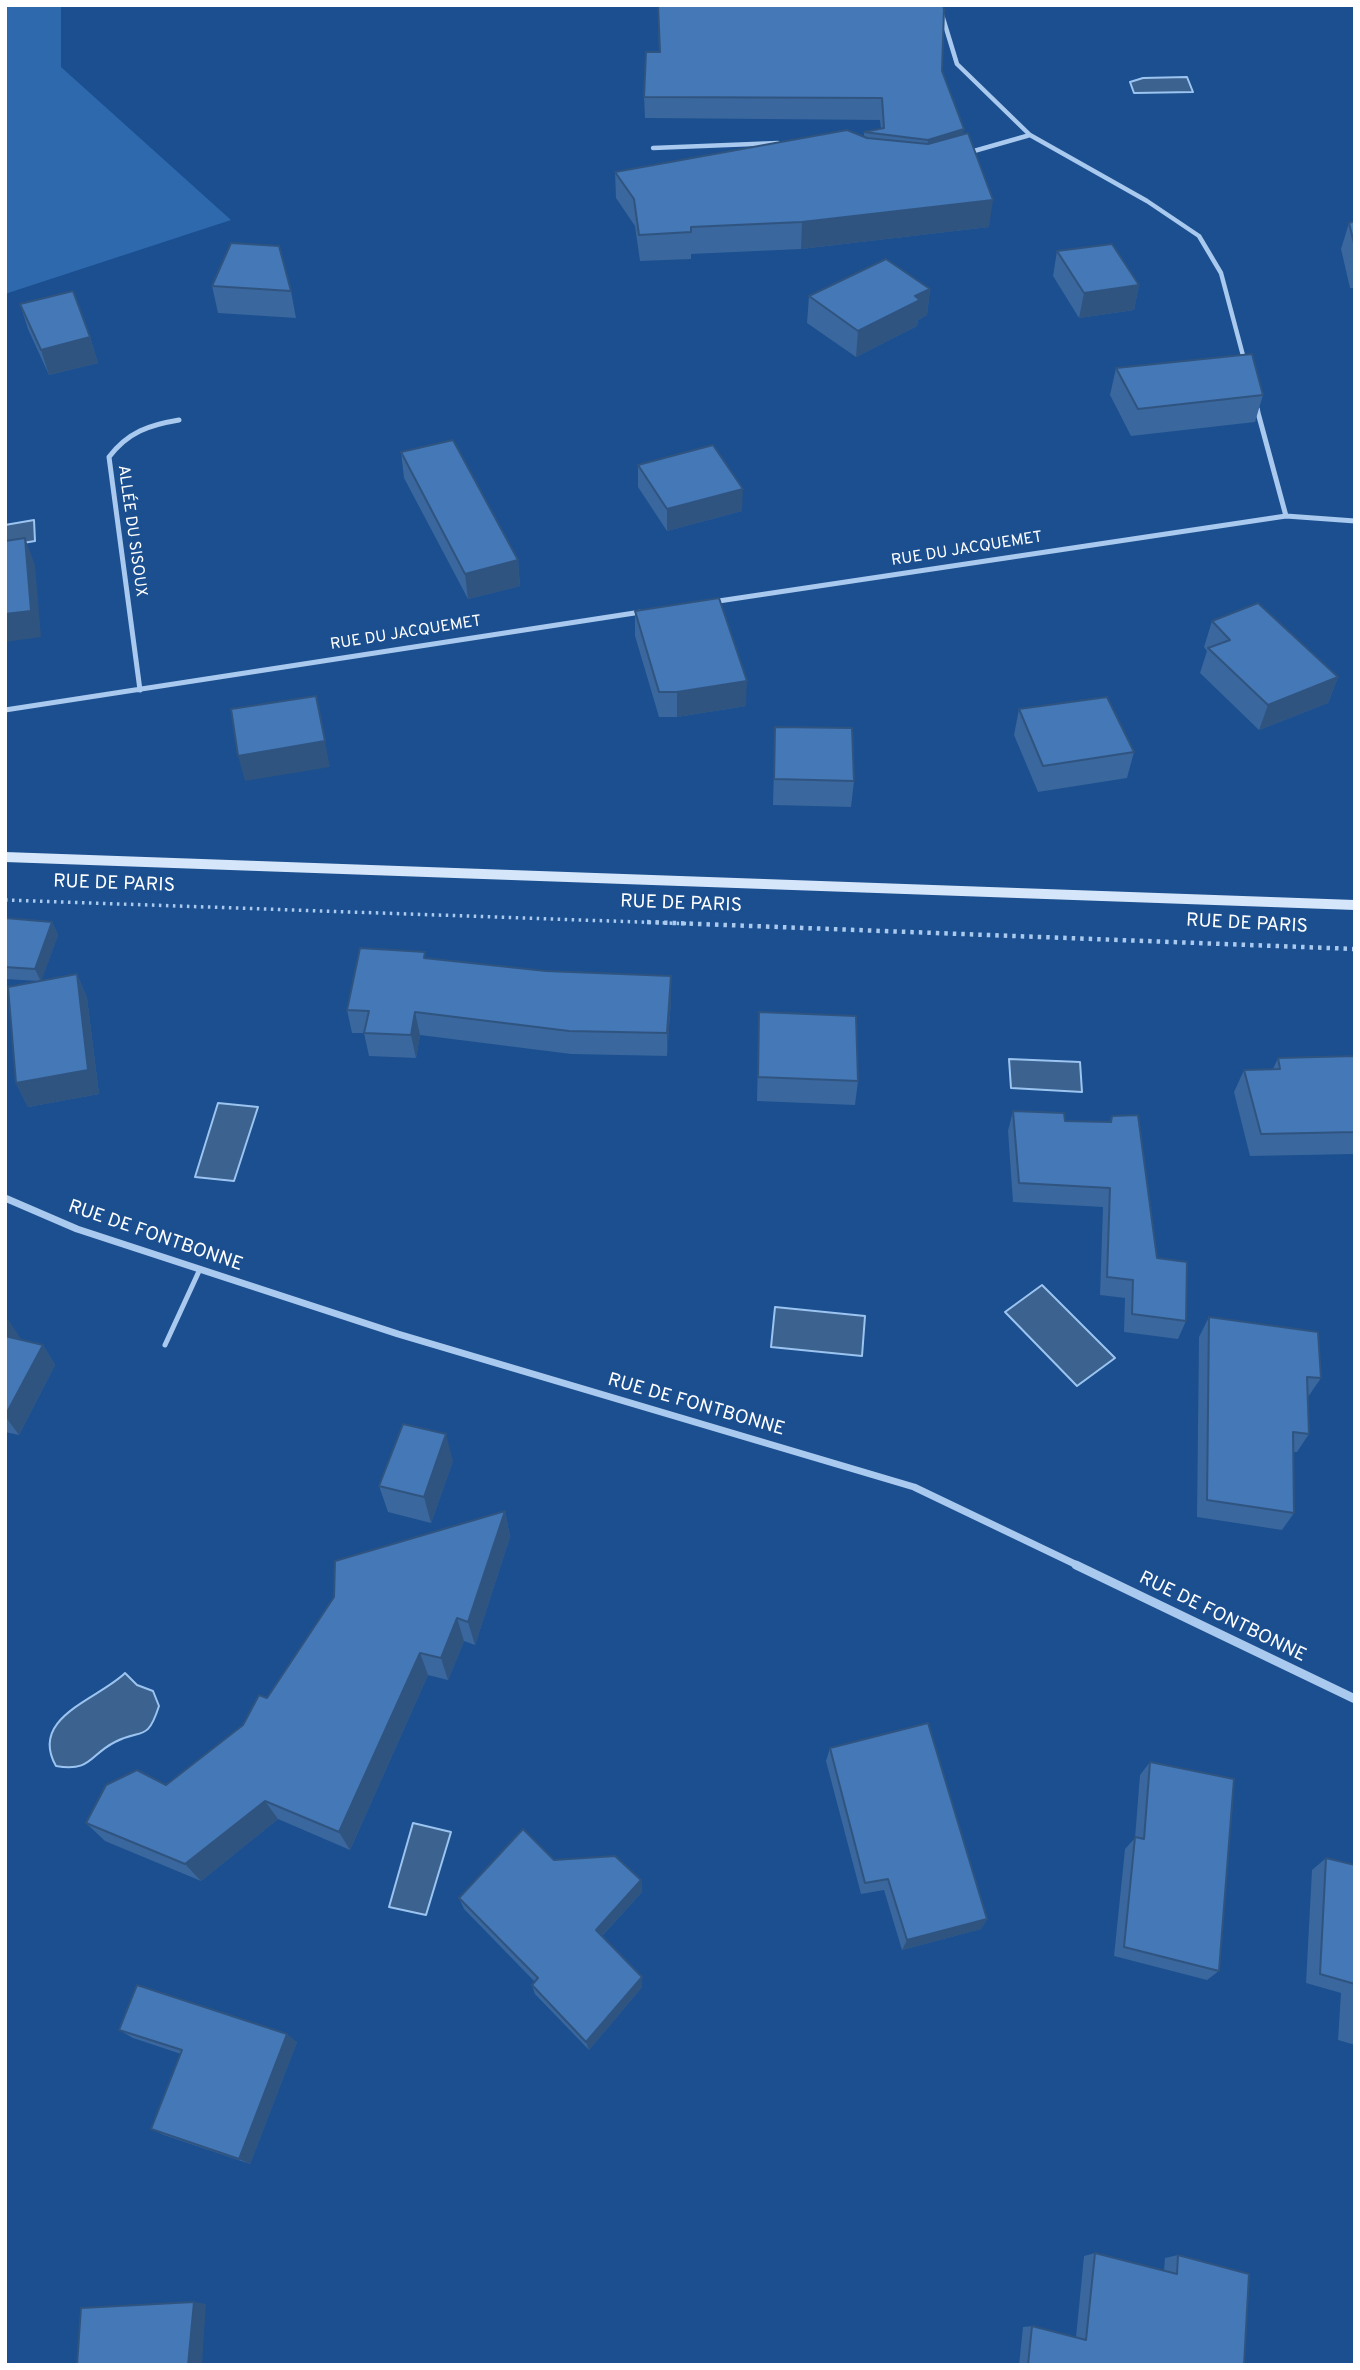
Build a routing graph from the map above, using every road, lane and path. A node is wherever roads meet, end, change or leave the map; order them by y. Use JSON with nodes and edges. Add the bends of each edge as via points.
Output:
{"nodes":[{"id":1,"x":939,"y":5,"type":"edge"},
{"id":2,"x":1030,"y":135,"type":"junction"},
{"id":3,"x":790,"y":143,"type":"edge"},
{"id":4,"x":653,"y":148,"type":"dead end"},
{"id":5,"x":964,"y":154,"type":"edge"},
{"id":6,"x":1246,"y":368,"type":"edge"},
{"id":7,"x":1253,"y":395,"type":"edge"},
{"id":8,"x":179,"y":420,"type":"dead end"},
{"id":9,"x":1286,"y":516,"type":"junction"},
{"id":10,"x":1355,"y":521,"type":"edge"},
{"id":11,"x":702,"y":603,"type":"edge"},
{"id":12,"x":648,"y":611,"type":"edge"},
{"id":13,"x":140,"y":690,"type":"junction"},
{"id":14,"x":5,"y":710,"type":"edge"},
{"id":15,"x":5,"y":857,"type":"edge"},
{"id":16,"x":5,"y":900,"type":"edge"},
{"id":17,"x":1355,"y":905,"type":"edge"},
{"id":18,"x":1355,"y":949,"type":"edge"},
{"id":19,"x":5,"y":1198,"type":"edge"},
{"id":20,"x":200,"y":1269,"type":"junction"},
{"id":21,"x":165,"y":1345,"type":"dead end"},
{"id":22,"x":1355,"y":1699,"type":"edge"}],
"edges":[{"from":1,"to":2,"type":"street","via":[[957,64]]},
{"from":2,"to":5,"type":"street"},
{"from":2,"to":6,"type":"street","via":[[1199,236],[1221,273]]},
{"from":3,"to":4,"type":"street"},
{"from":7,"to":9,"type":"street"},
{"from":8,"to":13,"type":"street","name":"ALLÉE DU SISOUX","via":[[145,426],[121,440],[109,457]]},
{"from":9,"to":10,"type":"street","name":"RUE DU JACQUEMET"},
{"from":9,"to":11,"type":"street","name":"RUE DU JACQUEMET"},
{"from":12,"to":13,"type":"street","name":"RUE DU JACQUEMET"},
{"from":13,"to":14,"type":"street","name":"RUE DU JACQUEMET"},
{"from":15,"to":17,"type":"main road","name":"RUE DE PARIS"},
{"from":16,"to":18,"type":"path","name":"RUE DE PARIS"},
{"from":19,"to":20,"type":"street","name":"RUE DE FONTBONNE","via":[[77,1229]]},
{"from":20,"to":21,"type":"lane"},
{"from":20,"to":22,"type":"street","name":"RUE DE FONTBONNE","via":[[398,1334],[914,1487]]}]}
